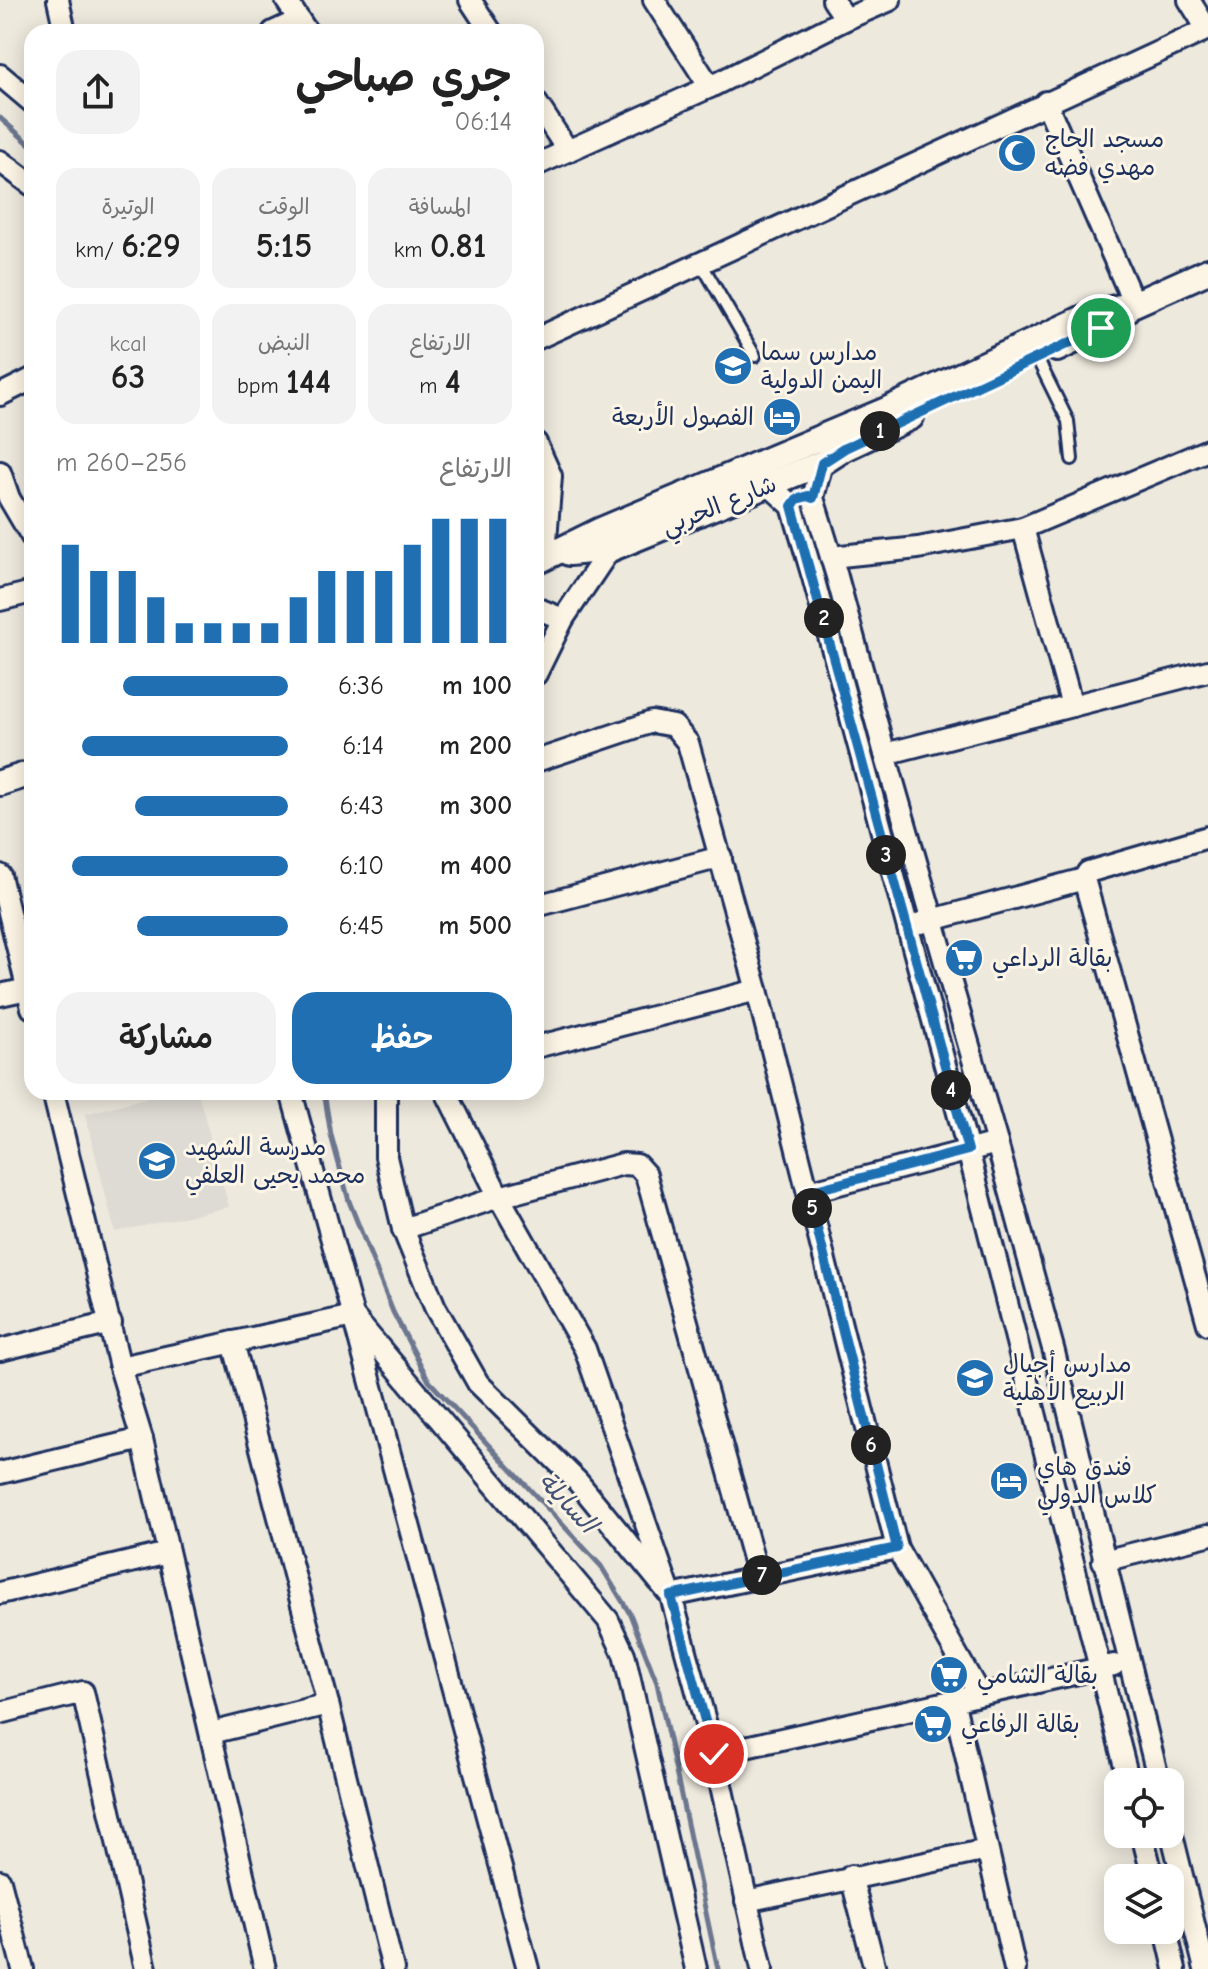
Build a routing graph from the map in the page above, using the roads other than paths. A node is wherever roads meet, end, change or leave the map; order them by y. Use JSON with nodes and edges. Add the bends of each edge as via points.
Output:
{"nodes":[{"id":1,"x":58,"y":0,"type":"edge"},
{"id":2,"x":286,"y":0,"type":"edge"},
{"id":3,"x":470,"y":0,"type":"edge"},
{"id":4,"x":654,"y":0,"type":"edge"},
{"id":5,"x":833,"y":0,"type":"edge"},
{"id":6,"x":890,"y":0,"type":"edge"},
{"id":7,"x":1189,"y":0,"type":"edge"},
{"id":8,"x":846,"y":19,"type":"junction"},
{"id":9,"x":63,"y":24,"type":"edge"},
{"id":10,"x":302,"y":24,"type":"edge"},
{"id":11,"x":486,"y":24,"type":"edge"},
{"id":12,"x":1208,"y":29,"type":"edge"},
{"id":13,"x":0,"y":75,"type":"edge"},
{"id":14,"x":710,"y":87,"type":"junction"},
{"id":15,"x":24,"y":95,"type":"edge"},
{"id":16,"x":1046,"y":102,"type":"junction"},
{"id":17,"x":544,"y":114,"type":"edge"},
{"id":18,"x":568,"y":151,"type":"junction"},
{"id":19,"x":0,"y":161,"type":"edge"},
{"id":20,"x":544,"y":162,"type":"edge"},
{"id":21,"x":24,"y":179,"type":"edge"},
{"id":22,"x":701,"y":263,"type":"junction"},
{"id":23,"x":1208,"y":271,"type":"edge"},
{"id":24,"x":1134,"y":304,"type":"junction"},
{"id":25,"x":544,"y":335,"type":"edge"},
{"id":26,"x":755,"y":356,"type":"dead end"},
{"id":27,"x":1037,"y":358,"type":"junction"},
{"id":28,"x":24,"y":383,"type":"edge"},
{"id":29,"x":0,"y":395,"type":"edge"},
{"id":30,"x":1208,"y":450,"type":"edge"},
{"id":31,"x":1072,"y":459,"type":"dead end"},
{"id":32,"x":544,"y":461,"type":"edge"},
{"id":33,"x":822,"y":463,"type":"junction"},
{"id":34,"x":0,"y":472,"type":"edge"},
{"id":35,"x":769,"y":485,"type":"junction"},
{"id":36,"x":813,"y":498,"type":"junction"},
{"id":37,"x":792,"y":506,"type":"junction"},
{"id":38,"x":24,"y":523,"type":"edge"},
{"id":39,"x":1023,"y":528,"type":"junction"},
{"id":40,"x":544,"y":536,"type":"edge"},
{"id":41,"x":544,"y":545,"type":"edge"},
{"id":42,"x":544,"y":545,"type":"edge"},
{"id":43,"x":610,"y":549,"type":"junction"},
{"id":44,"x":831,"y":557,"type":"junction"},
{"id":45,"x":24,"y":594,"type":"edge"},
{"id":46,"x":0,"y":600,"type":"edge"},
{"id":47,"x":544,"y":611,"type":"edge"},
{"id":48,"x":563,"y":619,"type":"junction"},
{"id":49,"x":544,"y":658,"type":"edge"},
{"id":50,"x":1208,"y":671,"type":"edge"},
{"id":51,"x":1072,"y":706,"type":"junction"},
{"id":52,"x":885,"y":754,"type":"junction"},
{"id":53,"x":544,"y":758,"type":"edge"},
{"id":54,"x":24,"y":776,"type":"edge"},
{"id":55,"x":0,"y":783,"type":"edge"},
{"id":56,"x":24,"y":792,"type":"edge"},
{"id":57,"x":0,"y":799,"type":"edge"},
{"id":58,"x":1207,"y":843,"type":"edge"},
{"id":59,"x":721,"y":857,"type":"junction"},
{"id":60,"x":0,"y":875,"type":"edge"},
{"id":61,"x":1084,"y":879,"type":"junction"},
{"id":62,"x":544,"y":904,"type":"edge"},
{"id":63,"x":934,"y":920,"type":"junction"},
{"id":64,"x":906,"y":927,"type":"junction"},
{"id":65,"x":24,"y":971,"type":"edge"},
{"id":66,"x":757,"y":990,"type":"junction"},
{"id":67,"x":0,"y":995,"type":"edge"},
{"id":68,"x":24,"y":995,"type":"edge"},
{"id":69,"x":544,"y":1045,"type":"edge"},
{"id":70,"x":55,"y":1100,"type":"edge"},
{"id":71,"x":293,"y":1100,"type":"edge"},
{"id":72,"x":386,"y":1100,"type":"edge"},
{"id":73,"x":450,"y":1100,"type":"edge"},
{"id":74,"x":997,"y":1143,"type":"junction"},
{"id":75,"x":968,"y":1150,"type":"junction"},
{"id":76,"x":808,"y":1192,"type":"junction"},
{"id":77,"x":499,"y":1197,"type":"junction"},
{"id":78,"x":403,"y":1229,"type":"junction"},
{"id":79,"x":1208,"y":1248,"type":"edge"},
{"id":80,"x":1187,"y":1254,"type":"junction"},
{"id":81,"x":353,"y":1316,"type":"junction"},
{"id":82,"x":111,"y":1323,"type":"junction"},
{"id":83,"x":1208,"y":1324,"type":"edge"},
{"id":84,"x":233,"y":1342,"type":"junction"},
{"id":85,"x":0,"y":1350,"type":"edge"},
{"id":86,"x":120,"y":1367,"type":"junction"},
{"id":87,"x":142,"y":1439,"type":"junction"},
{"id":88,"x":0,"y":1473,"type":"edge"},
{"id":89,"x":1208,"y":1535,"type":"edge"},
{"id":90,"x":897,"y":1548,"type":"junction"},
{"id":91,"x":168,"y":1553,"type":"junction"},
{"id":92,"x":1103,"y":1561,"type":"junction"},
{"id":93,"x":758,"y":1576,"type":"junction"},
{"id":94,"x":0,"y":1593,"type":"edge"},
{"id":95,"x":671,"y":1596,"type":"junction"},
{"id":96,"x":1129,"y":1662,"type":"junction"},
{"id":97,"x":1101,"y":1668,"type":"junction"},
{"id":98,"x":979,"y":1694,"type":"junction"},
{"id":99,"x":953,"y":1699,"type":"junction"},
{"id":100,"x":328,"y":1704,"type":"junction"},
{"id":101,"x":0,"y":1713,"type":"edge"},
{"id":102,"x":211,"y":1733,"type":"junction"},
{"id":103,"x":714,"y":1754,"type":"junction"},
{"id":104,"x":1126,"y":1768,"type":"edge"},
{"id":105,"x":1156,"y":1768,"type":"edge"},
{"id":106,"x":1175,"y":1848,"type":"edge"},
{"id":107,"x":987,"y":1850,"type":"junction"},
{"id":108,"x":851,"y":1876,"type":"junction"},
{"id":109,"x":0,"y":1881,"type":"edge"},
{"id":110,"x":746,"y":1901,"type":"junction"},
{"id":111,"x":1169,"y":1944,"type":"edge"},
{"id":112,"x":23,"y":1969,"type":"edge"},
{"id":113,"x":146,"y":1969,"type":"edge"},
{"id":114,"x":265,"y":1969,"type":"edge"},
{"id":115,"x":393,"y":1969,"type":"edge"},
{"id":116,"x":528,"y":1969,"type":"edge"},
{"id":117,"x":696,"y":1969,"type":"edge"},
{"id":118,"x":762,"y":1969,"type":"edge"},
{"id":119,"x":875,"y":1969,"type":"edge"},
{"id":120,"x":1015,"y":1969,"type":"edge"},
{"id":121,"x":1175,"y":1969,"type":"edge"},
{"id":122,"x":1205,"y":1969,"type":"edge"}],
"edges":[{"from":1,"to":9,"type":"street"},
{"from":2,"to":10,"type":"street"},
{"from":3,"to":11,"type":"street"},
{"from":4,"to":14,"type":"street"},
{"from":5,"to":8,"type":"street"},
{"from":6,"to":8,"type":"street"},
{"from":7,"to":12,"type":"street"},
{"from":8,"to":14,"type":"street"},
{"from":12,"to":16,"type":"street"},
{"from":13,"to":15,"type":"street"},
{"from":14,"to":18,"type":"street"},
{"from":16,"to":22,"type":"street"},
{"from":16,"to":24,"type":"street"},
{"from":17,"to":18,"type":"street"},
{"from":18,"to":20,"type":"street"},
{"from":19,"to":21,"type":"street"},
{"from":22,"to":25,"type":"street"},
{"from":22,"to":26,"type":"lane"},
{"from":23,"to":24,"type":"street","name":"شارع الحربي"},
{"from":24,"to":27,"type":"street","name":"شارع الحربي","via":[[1101,328]]},
{"from":24,"to":41,"type":"street","name":"شارع الحربي","via":[[1094,313],[884,411],[601,530]]},
{"from":27,"to":31,"type":"lane","via":[[1068,421]]},
{"from":27,"to":33,"type":"street","name":"شارع الحربي"},
{"from":28,"to":29,"type":"street"},
{"from":30,"to":39,"type":"street"},
{"from":32,"to":40,"type":"street","via":[[551,476]]},
{"from":33,"to":35,"type":"street","name":"شارع الحربي"},
{"from":33,"to":36,"type":"street"},
{"from":34,"to":38,"type":"street"},
{"from":35,"to":37,"type":"street"},
{"from":35,"to":43,"type":"street","name":"شارع الحربي"},
{"from":36,"to":37,"type":"street","via":[[797,499]]},
{"from":36,"to":44,"type":"street"},
{"from":37,"to":64,"type":"street"},
{"from":39,"to":44,"type":"street","via":[[918,548]]},
{"from":39,"to":51,"type":"street"},
{"from":42,"to":43,"type":"street","name":"شارع الحربي"},
{"from":43,"to":48,"type":"street"},
{"from":44,"to":52,"type":"street"},
{"from":45,"to":46,"type":"street"},
{"from":47,"to":48,"type":"street"},
{"from":48,"to":49,"type":"street"},
{"from":50,"to":51,"type":"street"},
{"from":51,"to":52,"type":"street"},
{"from":52,"to":63,"type":"street"},
{"from":53,"to":59,"type":"street","via":[[652,722],[674,726],[688,743]]},
{"from":54,"to":55,"type":"street"},
{"from":56,"to":57,"type":"street"},
{"from":58,"to":61,"type":"street","via":[[1088,872]]},
{"from":59,"to":62,"type":"street"},
{"from":59,"to":66,"type":"street"},
{"from":60,"to":65,"type":"street"},
{"from":61,"to":63,"type":"street"},
{"from":61,"to":80,"type":"street"},
{"from":63,"to":64,"type":"street"},
{"from":63,"to":74,"type":"street"},
{"from":64,"to":75,"type":"street"},
{"from":66,"to":69,"type":"street"},
{"from":66,"to":76,"type":"street"},
{"from":67,"to":68,"type":"street"},
{"from":70,"to":82,"type":"street"},
{"from":71,"to":81,"type":"street"},
{"from":72,"to":78,"type":"street","via":[[386,1157]]},
{"from":73,"to":77,"type":"street"},
{"from":74,"to":75,"type":"street"},
{"from":74,"to":92,"type":"street"},
{"from":75,"to":76,"type":"street"},
{"from":75,"to":97,"type":"street"},
{"from":76,"to":90,"type":"street"},
{"from":77,"to":78,"type":"street"},
{"from":77,"to":93,"type":"street","via":[[623,1164],[637,1165],[646,1175]]},
{"from":77,"to":95,"type":"street","via":[[585,1349]]},
{"from":78,"to":95,"type":"street","via":[[435,1307],[478,1383],[578,1482]]},
{"from":79,"to":80,"type":"street"},
{"from":80,"to":83,"type":"street"},
{"from":81,"to":84,"type":"street"},
{"from":81,"to":116,"type":"street"},
{"from":81,"to":117,"type":"street","via":[[608,1620],[624,1654]]},
{"from":82,"to":85,"type":"street"},
{"from":82,"to":86,"type":"street"},
{"from":84,"to":86,"type":"street"},
{"from":84,"to":100,"type":"street"},
{"from":86,"to":87,"type":"street"},
{"from":87,"to":88,"type":"street"},
{"from":87,"to":91,"type":"street"},
{"from":89,"to":92,"type":"street"},
{"from":90,"to":93,"type":"street"},
{"from":90,"to":98,"type":"street"},
{"from":91,"to":94,"type":"street"},
{"from":91,"to":102,"type":"street"},
{"from":92,"to":96,"type":"street"},
{"from":93,"to":95,"type":"street"},
{"from":95,"to":103,"type":"street"},
{"from":96,"to":97,"type":"street"},
{"from":96,"to":105,"type":"street"},
{"from":97,"to":98,"type":"street"},
{"from":97,"to":104,"type":"street"},
{"from":98,"to":99,"type":"street"},
{"from":99,"to":103,"type":"street"},
{"from":99,"to":107,"type":"street"},
{"from":100,"to":102,"type":"street"},
{"from":100,"to":115,"type":"street"},
{"from":101,"to":113,"type":"street","via":[[83,1692]]},
{"from":102,"to":114,"type":"street"},
{"from":103,"to":110,"type":"street"},
{"from":106,"to":122,"type":"street"},
{"from":107,"to":108,"type":"street"},
{"from":107,"to":120,"type":"street"},
{"from":108,"to":110,"type":"street"},
{"from":108,"to":119,"type":"street"},
{"from":109,"to":112,"type":"street"},
{"from":110,"to":118,"type":"street"},
{"from":111,"to":121,"type":"street"}]}
